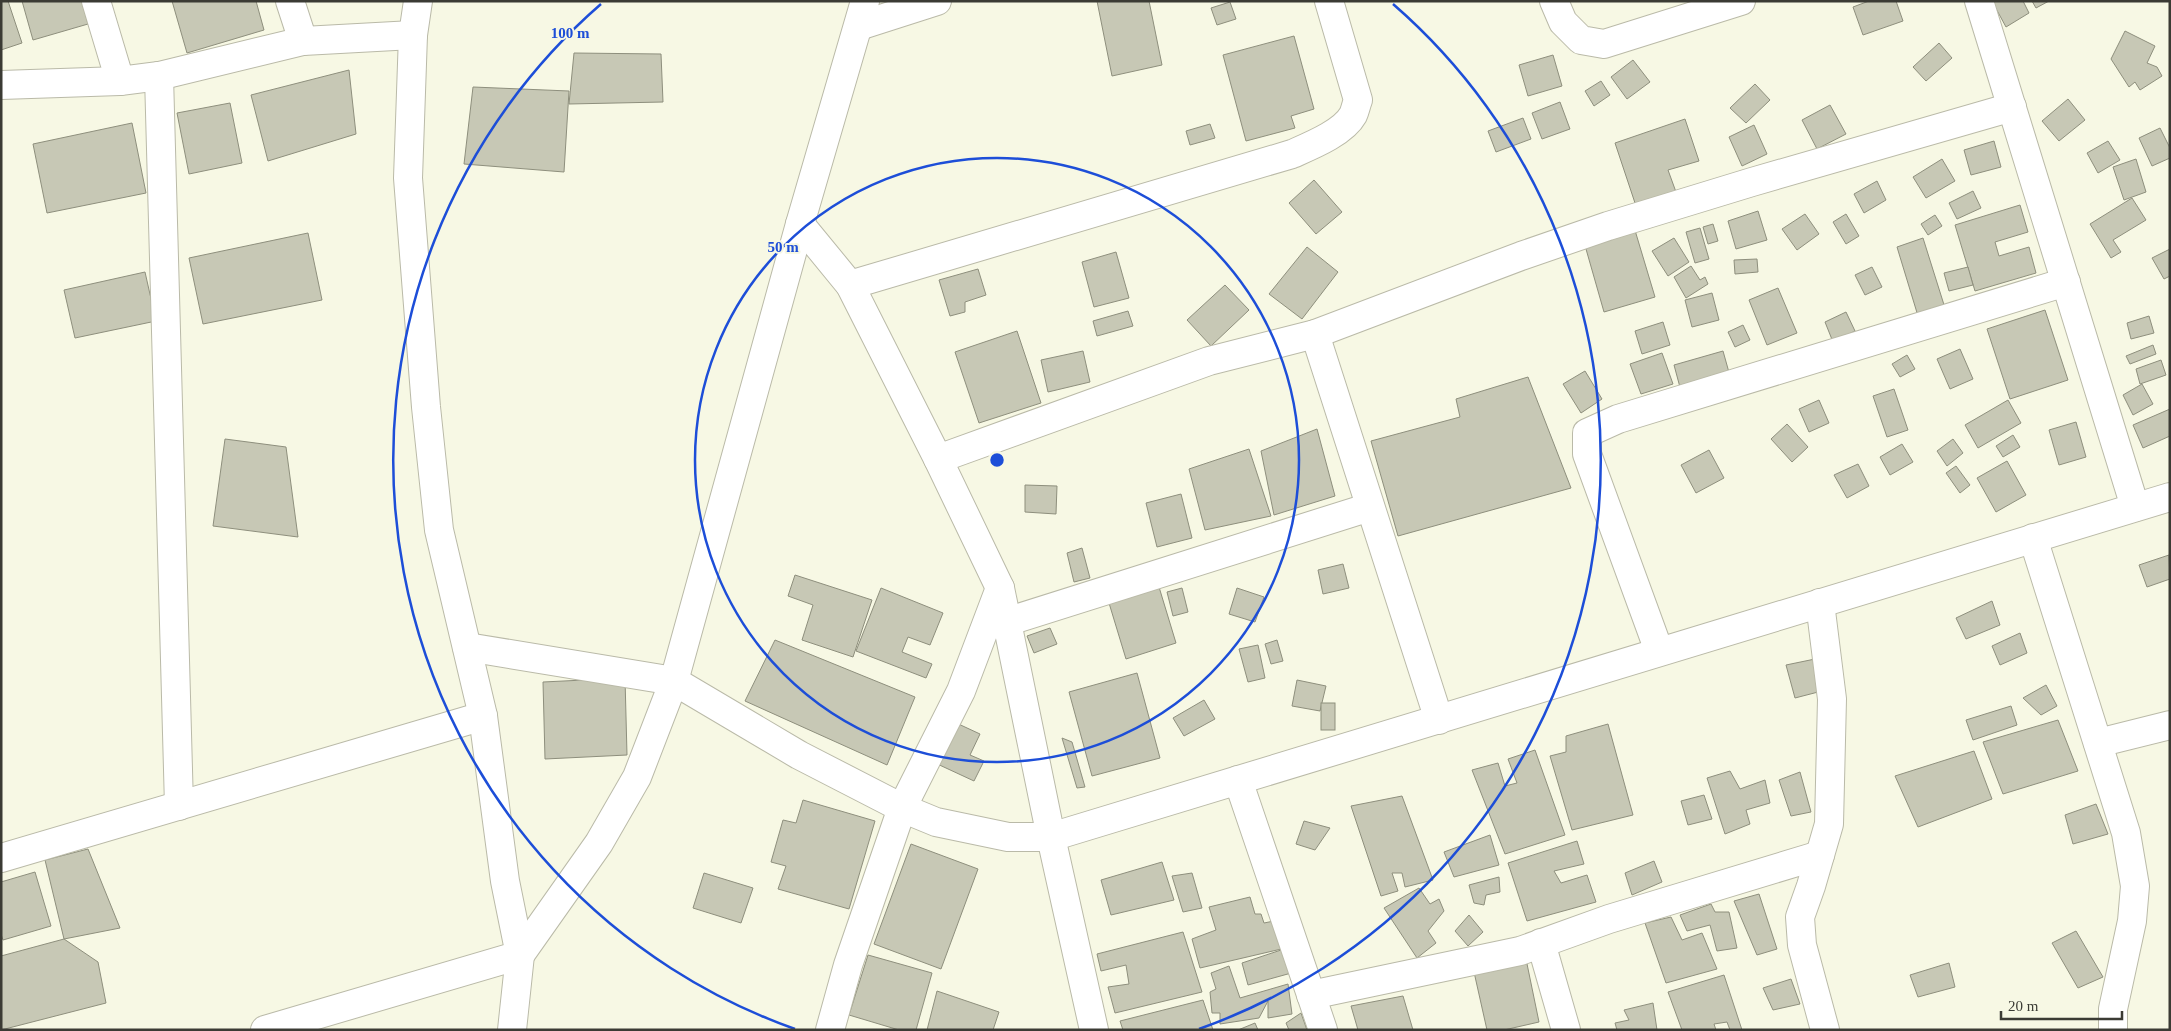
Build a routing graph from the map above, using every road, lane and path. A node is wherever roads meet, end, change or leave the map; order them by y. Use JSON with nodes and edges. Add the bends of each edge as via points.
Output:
{"nodes":[{"id":1,"x":96,"y":1,"type":"edge"},
{"id":2,"x":290,"y":1,"type":"edge"},
{"id":3,"x":418,"y":1,"type":"edge"},
{"id":4,"x":937,"y":1,"type":"edge"},
{"id":5,"x":1329,"y":1,"type":"edge"},
{"id":6,"x":1554,"y":1,"type":"edge"},
{"id":7,"x":1742,"y":1,"type":"edge"},
{"id":8,"x":1979,"y":1,"type":"edge"},
{"id":9,"x":860,"y":8,"type":"edge"},
{"id":10,"x":413,"y":35,"type":"junction"},
{"id":11,"x":303,"y":41,"type":"junction"},
{"id":12,"x":159,"y":76,"type":"junction"},
{"id":13,"x":120,"y":81,"type":"junction"},
{"id":14,"x":1,"y":85,"type":"edge"},
{"id":15,"x":2012,"y":107,"type":"junction"},
{"id":16,"x":800,"y":224,"type":"junction"},
{"id":17,"x":2066,"y":282,"type":"junction"},
{"id":18,"x":850,"y":285,"type":"junction"},
{"id":19,"x":1315,"y":334,"type":"junction"},
{"id":20,"x":938,"y":459,"type":"junction"},
{"id":21,"x":2170,"y":497,"type":"edge"},
{"id":22,"x":1370,"y":507,"type":"junction"},
{"id":23,"x":2135,"y":507,"type":"junction"},
{"id":24,"x":2033,"y":538,"type":"junction"},
{"id":25,"x":1000,"y":588,"type":"junction"},
{"id":26,"x":1820,"y":602,"type":"junction"},
{"id":27,"x":1006,"y":622,"type":"junction"},
{"id":28,"x":467,"y":647,"type":"junction"},
{"id":29,"x":1659,"y":651,"type":"junction"},
{"id":30,"x":674,"y":681,"type":"junction"},
{"id":31,"x":482,"y":716,"type":"junction"},
{"id":32,"x":1439,"y":720,"type":"junction"},
{"id":33,"x":2170,"y":726,"type":"edge"},
{"id":34,"x":2098,"y":743,"type":"junction"},
{"id":35,"x":1238,"y":780,"type":"junction"},
{"id":36,"x":179,"y":806,"type":"junction"},
{"id":37,"x":902,"y":808,"type":"junction"},
{"id":38,"x":1052,"y":837,"type":"junction"},
{"id":39,"x":1820,"y":855,"type":"junction"},
{"id":40,"x":1,"y":858,"type":"edge"},
{"id":41,"x":1541,"y":943,"type":"junction"},
{"id":42,"x":520,"y":955,"type":"junction"},
{"id":43,"x":1311,"y":994,"type":"junction"},
{"id":44,"x":265,"y":1030,"type":"edge"},
{"id":45,"x":512,"y":1030,"type":"edge"},
{"id":46,"x":830,"y":1030,"type":"edge"},
{"id":47,"x":1094,"y":1030,"type":"edge"},
{"id":48,"x":1323,"y":1030,"type":"edge"},
{"id":49,"x":1566,"y":1030,"type":"edge"},
{"id":50,"x":1825,"y":1030,"type":"edge"},
{"id":51,"x":2113,"y":1030,"type":"edge"}],
"edges":[{"from":1,"to":13,"type":"street"},
{"from":2,"to":11,"type":"street"},
{"from":3,"to":10,"type":"street"},
{"from":4,"to":9,"type":"street"},
{"from":5,"to":18,"type":"street","via":[[1358,100],[1353,116],[1325,138],[1292,154]]},
{"from":6,"to":7,"type":"street","via":[[1564,22],[1582,40],[1604,44]]},
{"from":8,"to":15,"type":"street"},
{"from":9,"to":16,"type":"street"},
{"from":10,"to":11,"type":"street"},
{"from":10,"to":28,"type":"street","via":[[408,178],[416,301],[439,530]]},
{"from":11,"to":12,"type":"street"},
{"from":12,"to":13,"type":"street"},
{"from":12,"to":36,"type":"street"},
{"from":13,"to":14,"type":"street"},
{"from":15,"to":17,"type":"street"},
{"from":15,"to":19,"type":"street","via":[[1608,226]]},
{"from":16,"to":18,"type":"street"},
{"from":16,"to":30,"type":"street"},
{"from":17,"to":23,"type":"street"},
{"from":17,"to":29,"type":"street","via":[[1618,420],[1587,434],[1587,454]]},
{"from":18,"to":20,"type":"street"},
{"from":19,"to":20,"type":"street","via":[[1209,361]]},
{"from":19,"to":22,"type":"street"},
{"from":20,"to":25,"type":"street"},
{"from":21,"to":23,"type":"street"},
{"from":22,"to":27,"type":"street"},
{"from":22,"to":32,"type":"street"},
{"from":23,"to":24,"type":"street"},
{"from":24,"to":26,"type":"street"},
{"from":24,"to":34,"type":"street"},
{"from":25,"to":27,"type":"street"},
{"from":25,"to":37,"type":"street","via":[[961,691]]},
{"from":26,"to":29,"type":"street"},
{"from":26,"to":39,"type":"street","via":[[1832,699],[1829,824]]},
{"from":27,"to":38,"type":"street"},
{"from":28,"to":30,"type":"street"},
{"from":28,"to":31,"type":"street"},
{"from":29,"to":32,"type":"street"},
{"from":30,"to":37,"type":"street","via":[[799,755]]},
{"from":30,"to":42,"type":"street","via":[[637,777],[599,843]]},
{"from":31,"to":36,"type":"street"},
{"from":31,"to":42,"type":"street","via":[[505,881]]},
{"from":32,"to":35,"type":"street"},
{"from":33,"to":34,"type":"street"},
{"from":34,"to":51,"type":"street","via":[[2126,833],[2135,886],[2132,921],[2113,1009]]},
{"from":35,"to":38,"type":"street"},
{"from":35,"to":43,"type":"street"},
{"from":36,"to":40,"type":"street"},
{"from":37,"to":38,"type":"street","via":[[936,822],[1008,837]]},
{"from":37,"to":46,"type":"street","via":[[848,965]]},
{"from":38,"to":47,"type":"street"},
{"from":39,"to":41,"type":"street"},
{"from":39,"to":50,"type":"street","via":[[1800,917],[1802,945]]},
{"from":41,"to":43,"type":"street","via":[[1520,951]]},
{"from":41,"to":49,"type":"street"},
{"from":42,"to":44,"type":"street"},
{"from":42,"to":45,"type":"street"},
{"from":43,"to":48,"type":"street"}]}
